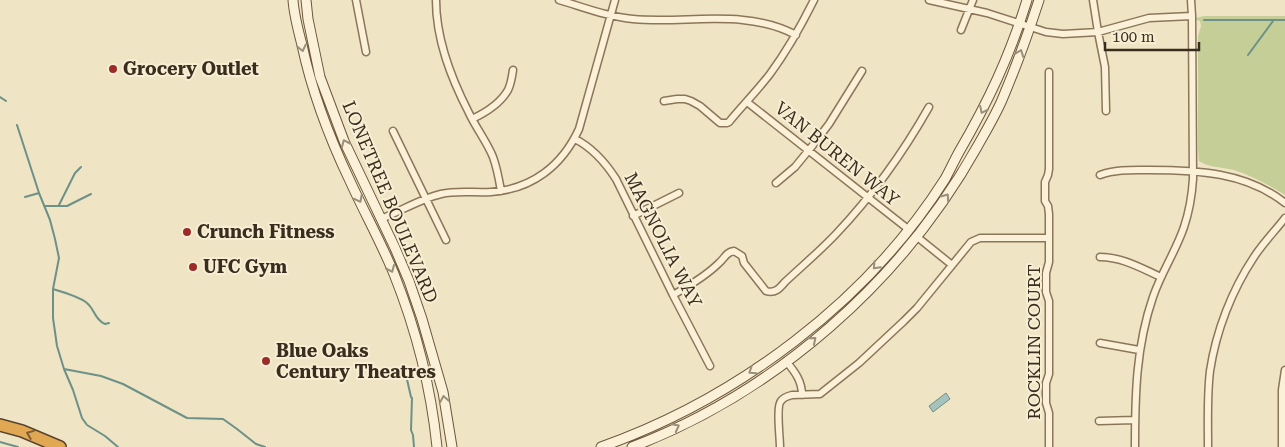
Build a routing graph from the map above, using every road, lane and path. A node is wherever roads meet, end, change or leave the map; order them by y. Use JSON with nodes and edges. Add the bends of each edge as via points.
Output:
{"nodes":[{"id":1,"x":293,"y":0,"type":"edge"},
{"id":2,"x":306,"y":0,"type":"edge"},
{"id":3,"x":356,"y":0,"type":"edge"},
{"id":4,"x":436,"y":0,"type":"edge"},
{"id":5,"x":559,"y":0,"type":"edge"},
{"id":6,"x":615,"y":0,"type":"edge"},
{"id":7,"x":814,"y":0,"type":"edge"},
{"id":8,"x":930,"y":0,"type":"edge"},
{"id":9,"x":973,"y":0,"type":"edge"},
{"id":10,"x":1027,"y":0,"type":"edge"},
{"id":11,"x":1038,"y":0,"type":"edge"},
{"id":12,"x":1093,"y":0,"type":"edge"},
{"id":13,"x":1191,"y":0,"type":"edge"},
{"id":14,"x":969,"y":9,"type":"junction"},
{"id":15,"x":612,"y":15,"type":"junction"},
{"id":16,"x":1192,"y":16,"type":"junction"},
{"id":17,"x":1019,"y":24,"type":"junction"},
{"id":18,"x":1030,"y":27,"type":"junction"},
{"id":19,"x":961,"y":30,"type":"dead end"},
{"id":20,"x":1098,"y":32,"type":"junction"},
{"id":21,"x":796,"y":35,"type":"junction"},
{"id":22,"x":366,"y":52,"type":"dead end"},
{"id":23,"x":514,"y":70,"type":"dead end"},
{"id":24,"x":862,"y":71,"type":"dead end"},
{"id":25,"x":1049,"y":72,"type":"dead end"},
{"id":26,"x":664,"y":101,"type":"dead end"},
{"id":27,"x":747,"y":102,"type":"junction"},
{"id":28,"x":929,"y":107,"type":"dead end"},
{"id":29,"x":1106,"y":111,"type":"dead end"},
{"id":30,"x":472,"y":119,"type":"junction"},
{"id":31,"x":393,"y":131,"type":"dead end"},
{"id":32,"x":575,"y":139,"type":"junction"},
{"id":33,"x":808,"y":150,"type":"junction"},
{"id":34,"x":1193,"y":171,"type":"junction"},
{"id":35,"x":1100,"y":175,"type":"dead end"},
{"id":36,"x":776,"y":183,"type":"dead end"},
{"id":37,"x":501,"y":191,"type":"junction"},
{"id":38,"x":680,"y":193,"type":"dead end"},
{"id":39,"x":426,"y":198,"type":"junction"},
{"id":40,"x":867,"y":198,"type":"junction"},
{"id":41,"x":1285,"y":204,"type":"edge"},
{"id":42,"x":634,"y":216,"type":"junction"},
{"id":43,"x":1285,"y":218,"type":"edge"},
{"id":44,"x":381,"y":219,"type":"junction"},
{"id":45,"x":371,"y":224,"type":"junction"},
{"id":46,"x":908,"y":230,"type":"junction"},
{"id":47,"x":916,"y":236,"type":"junction"},
{"id":48,"x":1049,"y":238,"type":"junction"},
{"id":49,"x":446,"y":240,"type":"dead end"},
{"id":50,"x":1100,"y":257,"type":"dead end"},
{"id":51,"x":952,"y":265,"type":"junction"},
{"id":52,"x":1161,"y":277,"type":"junction"},
{"id":53,"x":673,"y":295,"type":"junction"},
{"id":54,"x":1100,"y":343,"type":"dead end"},
{"id":55,"x":1139,"y":350,"type":"junction"},
{"id":56,"x":786,"y":361,"type":"junction"},
{"id":57,"x":710,"y":366,"type":"dead end"},
{"id":58,"x":1285,"y":370,"type":"edge"},
{"id":59,"x":802,"y":395,"type":"junction"},
{"id":60,"x":1135,"y":420,"type":"junction"},
{"id":61,"x":1099,"y":421,"type":"dead end"},
{"id":62,"x":0,"y":425,"type":"edge"},
{"id":63,"x":60,"y":447,"type":"edge"},
{"id":64,"x":435,"y":447,"type":"edge"},
{"id":65,"x":452,"y":447,"type":"edge"},
{"id":66,"x":601,"y":447,"type":"edge"},
{"id":67,"x":632,"y":447,"type":"edge"},
{"id":68,"x":780,"y":447,"type":"edge"},
{"id":69,"x":1049,"y":447,"type":"edge"},
{"id":70,"x":1135,"y":447,"type":"edge"},
{"id":71,"x":1208,"y":447,"type":"edge"},
{"id":72,"x":1282,"y":447,"type":"edge"}],
"edges":[{"from":1,"to":45,"type":"main road","name":"LONETREE BOULEVARD","one_way":true,"via":[[306,67],[320,111]]},
{"from":44,"to":2,"type":"main road","name":"LONETREE BOULEVARD","one_way":true,"via":[[344,141],[320,77]]},
{"from":3,"to":22,"type":"street"},
{"from":4,"to":30,"type":"street","via":[[445,57]]},
{"from":5,"to":15,"type":"street"},
{"from":6,"to":15,"type":"street"},
{"from":7,"to":21,"type":"street"},
{"from":8,"to":14,"type":"street"},
{"from":9,"to":14,"type":"street"},
{"from":10,"to":17,"type":"main road"},
{"from":11,"to":18,"type":"main road"},
{"from":12,"to":20,"type":"street"},
{"from":13,"to":16,"type":"street"},
{"from":14,"to":17,"type":"street"},
{"from":14,"to":19,"type":"street"},
{"from":15,"to":21,"type":"street","via":[[638,19],[747,20],[766,23]]},
{"from":15,"to":32,"type":"street"},
{"from":16,"to":20,"type":"street","via":[[1149,18]]},
{"from":16,"to":34,"type":"street"},
{"from":17,"to":18,"type":"street"},
{"from":17,"to":46,"type":"main road","one_way":true,"via":[[976,124],[945,178]]},
{"from":18,"to":20,"type":"street","via":[[1063,34]]},
{"from":47,"to":18,"type":"main road","one_way":true,"via":[[954,184],[987,129],[1002,100]]},
{"from":20,"to":29,"type":"street","via":[[1105,67]]},
{"from":21,"to":27,"type":"street"},
{"from":23,"to":30,"type":"street","via":[[502,99]]},
{"from":24,"to":33,"type":"street","via":[[829,124]]},
{"from":25,"to":48,"type":"street","name":"ROCKLIN COURT","via":[[1049,169],[1045,182]]},
{"from":26,"to":27,"type":"street","via":[[691,101],[723,124],[730,122]]},
{"from":27,"to":33,"type":"street","name":"VAN BUREN WAY"},
{"from":28,"to":40,"type":"street","via":[[899,157]]},
{"from":30,"to":37,"type":"street","via":[[492,154]]},
{"from":31,"to":39,"type":"street"},
{"from":32,"to":37,"type":"street","via":[[545,173],[525,184]]},
{"from":32,"to":42,"type":"street","name":"MAGNOLIA WAY","via":[[605,163]]},
{"from":33,"to":36,"type":"street","via":[[795,167]]},
{"from":33,"to":40,"type":"street","name":"VAN BUREN WAY"},
{"from":34,"to":35,"type":"street","via":[[1122,171]]},
{"from":34,"to":41,"type":"street","via":[[1232,177],[1265,190]]},
{"from":34,"to":52,"type":"street","via":[[1191,200],[1184,228]]},
{"from":37,"to":39,"type":"street","via":[[451,192]]},
{"from":38,"to":42,"type":"street"},
{"from":39,"to":44,"type":"street"},
{"from":39,"to":49,"type":"street"},
{"from":40,"to":46,"type":"street","name":"VAN BUREN WAY"},
{"from":40,"to":53,"type":"street","via":[[775,292],[763,288],[742,256],[734,251]]},
{"from":42,"to":53,"type":"street","name":"MAGNOLIA WAY"},
{"from":43,"to":71,"type":"street","via":[[1254,256],[1230,301],[1220,329],[1210,377]]},
{"from":44,"to":45,"type":"main road"},
{"from":65,"to":44,"type":"main road","name":"LONETREE BOULEVARD","one_way":true,"via":[[443,392],[422,319]]},
{"from":45,"to":64,"type":"main road","name":"LONETREE BOULEVARD","one_way":true,"via":[[393,272],[416,337],[436,435]]},
{"from":46,"to":47,"type":"main road"},
{"from":46,"to":66,"type":"main road","one_way":true,"via":[[845,298],[762,365],[682,413]]},
{"from":47,"to":51,"type":"street"},
{"from":56,"to":47,"type":"main road","one_way":true,"via":[[853,305]]},
{"from":48,"to":51,"type":"street","via":[[980,238],[971,242]]},
{"from":48,"to":69,"type":"street","name":"ROCKLIN COURT","via":[[1046,273],[1049,300],[1049,374],[1046,383]]},
{"from":50,"to":52,"type":"street","via":[[1126,262]]},
{"from":51,"to":59,"type":"street","via":[[922,302],[859,364],[820,394]]},
{"from":52,"to":55,"type":"street","via":[[1148,311]]},
{"from":53,"to":57,"type":"street","name":"MAGNOLIA WAY"},
{"from":54,"to":55,"type":"street"},
{"from":55,"to":60,"type":"street"},
{"from":56,"to":59,"type":"street","via":[[800,381]]},
{"from":67,"to":56,"type":"main road","one_way":true,"via":[[708,412]]},
{"from":58,"to":72,"type":"street"},
{"from":59,"to":68,"type":"street","via":[[788,396],[778,404]]},
{"from":60,"to":61,"type":"street"},
{"from":60,"to":70,"type":"street"},
{"from":63,"to":62,"type":"highway","one_way":true}]}
